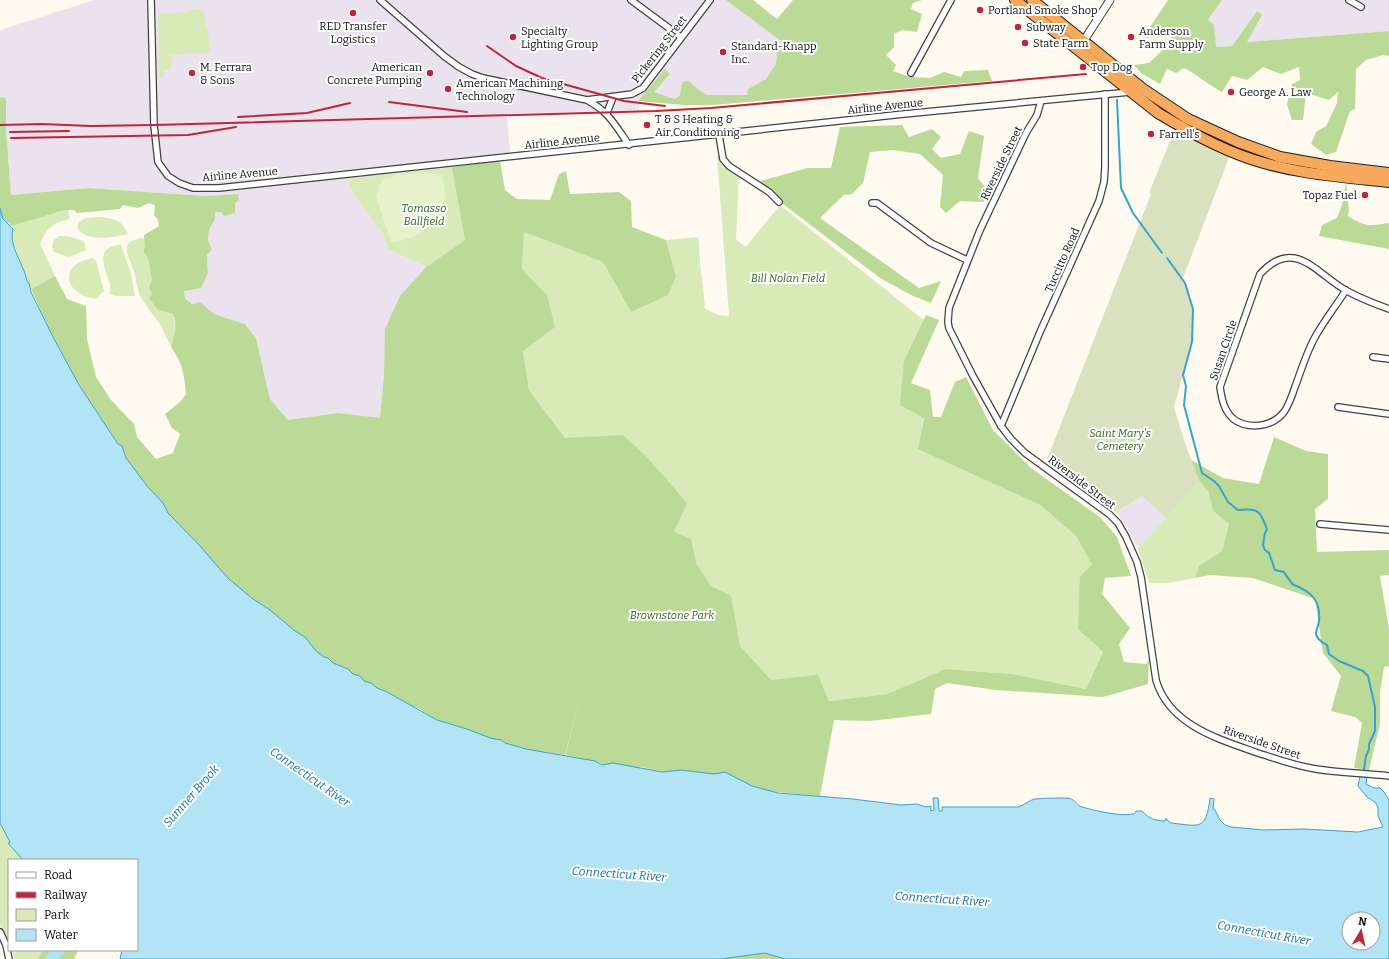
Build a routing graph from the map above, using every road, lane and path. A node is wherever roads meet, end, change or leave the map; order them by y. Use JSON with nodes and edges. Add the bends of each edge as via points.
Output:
{"nodes":[{"id":1,"x":151,"y":0,"type":"edge"},
{"id":2,"x":380,"y":0,"type":"edge"},
{"id":3,"x":631,"y":0,"type":"edge"},
{"id":4,"x":710,"y":0,"type":"edge"},
{"id":5,"x":951,"y":0,"type":"edge"},
{"id":6,"x":1015,"y":0,"type":"edge"},
{"id":7,"x":1032,"y":0,"type":"edge"},
{"id":8,"x":1110,"y":0,"type":"edge"},
{"id":9,"x":1349,"y":0,"type":"edge"},
{"id":10,"x":1361,"y":7,"type":"dead end"},
{"id":11,"x":681,"y":37,"type":"junction"},
{"id":12,"x":1081,"y":46,"type":"junction"},
{"id":13,"x":911,"y":73,"type":"dead end"},
{"id":14,"x":1133,"y":88,"type":"junction"},
{"id":15,"x":1105,"y":94,"type":"junction"},
{"id":16,"x":613,"y":97,"type":"junction"},
{"id":17,"x":587,"y":100,"type":"junction"},
{"id":18,"x":1041,"y":101,"type":"junction"},
{"id":19,"x":607,"y":113,"type":"junction"},
{"id":20,"x":718,"y":135,"type":"junction"},
{"id":21,"x":629,"y":145,"type":"junction"},
{"id":22,"x":1389,"y":173,"type":"edge"},
{"id":23,"x":1389,"y":182,"type":"edge"},
{"id":24,"x":779,"y":202,"type":"dead end"},
{"id":25,"x":872,"y":203,"type":"dead end"},
{"id":26,"x":967,"y":260,"type":"junction"},
{"id":27,"x":1346,"y":290,"type":"junction"},
{"id":28,"x":1389,"y":309,"type":"edge"},
{"id":29,"x":1373,"y":357,"type":"dead end"},
{"id":30,"x":1389,"y":360,"type":"edge"},
{"id":31,"x":1338,"y":407,"type":"dead end"},
{"id":32,"x":1389,"y":414,"type":"edge"},
{"id":33,"x":1001,"y":426,"type":"junction"},
{"id":34,"x":1320,"y":524,"type":"dead end"},
{"id":35,"x":1389,"y":530,"type":"edge"},
{"id":36,"x":1389,"y":776,"type":"edge"},
{"id":37,"x":0,"y":932,"type":"edge"},
{"id":38,"x":9,"y":959,"type":"edge"}],
"edges":[{"from":1,"to":21,"type":"street","name":"Airline Avenue","via":[[157,159],[172,180],[186,186],[219,188]]},
{"from":2,"to":17,"type":"street","name":"Pickering Street","via":[[444,56],[472,74]]},
{"from":3,"to":11,"type":"street"},
{"from":4,"to":11,"type":"street","name":"Pickering Street"},
{"from":5,"to":13,"type":"street"},
{"from":6,"to":12,"type":"highway"},
{"from":7,"to":12,"type":"highway"},
{"from":8,"to":12,"type":"street"},
{"from":9,"to":10,"type":"street"},
{"from":11,"to":16,"type":"street","name":"Pickering Street","via":[[643,88],[632,94]]},
{"from":12,"to":14,"type":"highway"},
{"from":14,"to":15,"type":"street","name":"Airline Avenue"},
{"from":14,"to":22,"type":"highway","via":[[1188,119],[1254,148],[1304,162]]},
{"from":14,"to":23,"type":"highway","via":[[1158,113],[1183,128],[1250,159],[1309,173]]},
{"from":15,"to":18,"type":"street","name":"Airline Avenue"},
{"from":15,"to":33,"type":"street","name":"Tuccitto Road","via":[[1105,167],[1099,201]]},
{"from":16,"to":17,"type":"street","name":"Pickering Street"},
{"from":16,"to":19,"type":"street"},
{"from":17,"to":19,"type":"street"},
{"from":18,"to":20,"type":"street","name":"Airline Avenue"},
{"from":18,"to":26,"type":"street","name":"Riverside Street","via":[[1037,115],[1026,133]]},
{"from":19,"to":21,"type":"street"},
{"from":20,"to":21,"type":"street","name":"Airline Avenue"},
{"from":20,"to":24,"type":"street","via":[[722,159]]},
{"from":25,"to":26,"type":"street","via":[[880,204],[931,243]]},
{"from":26,"to":33,"type":"street","name":"Riverside Street","via":[[948,308],[948,322],[954,340]]},
{"from":27,"to":27,"type":"street","name":"Susan Circle","via":[[1315,338],[1285,412],[1268,424],[1254,426],[1241,423],[1229,415],[1222,400],[1220,387],[1260,274],[1269,264],[1292,257],[1308,262]]},
{"from":27,"to":28,"type":"street"},
{"from":29,"to":30,"type":"street"},
{"from":31,"to":32,"type":"street"},
{"from":33,"to":36,"type":"street","name":"Riverside Street","via":[[1025,453],[1094,502],[1118,523],[1137,562],[1160,693],[1179,716],[1211,736],[1293,764],[1316,769]]},
{"from":34,"to":35,"type":"street"},
{"from":37,"to":38,"type":"street"}]}
